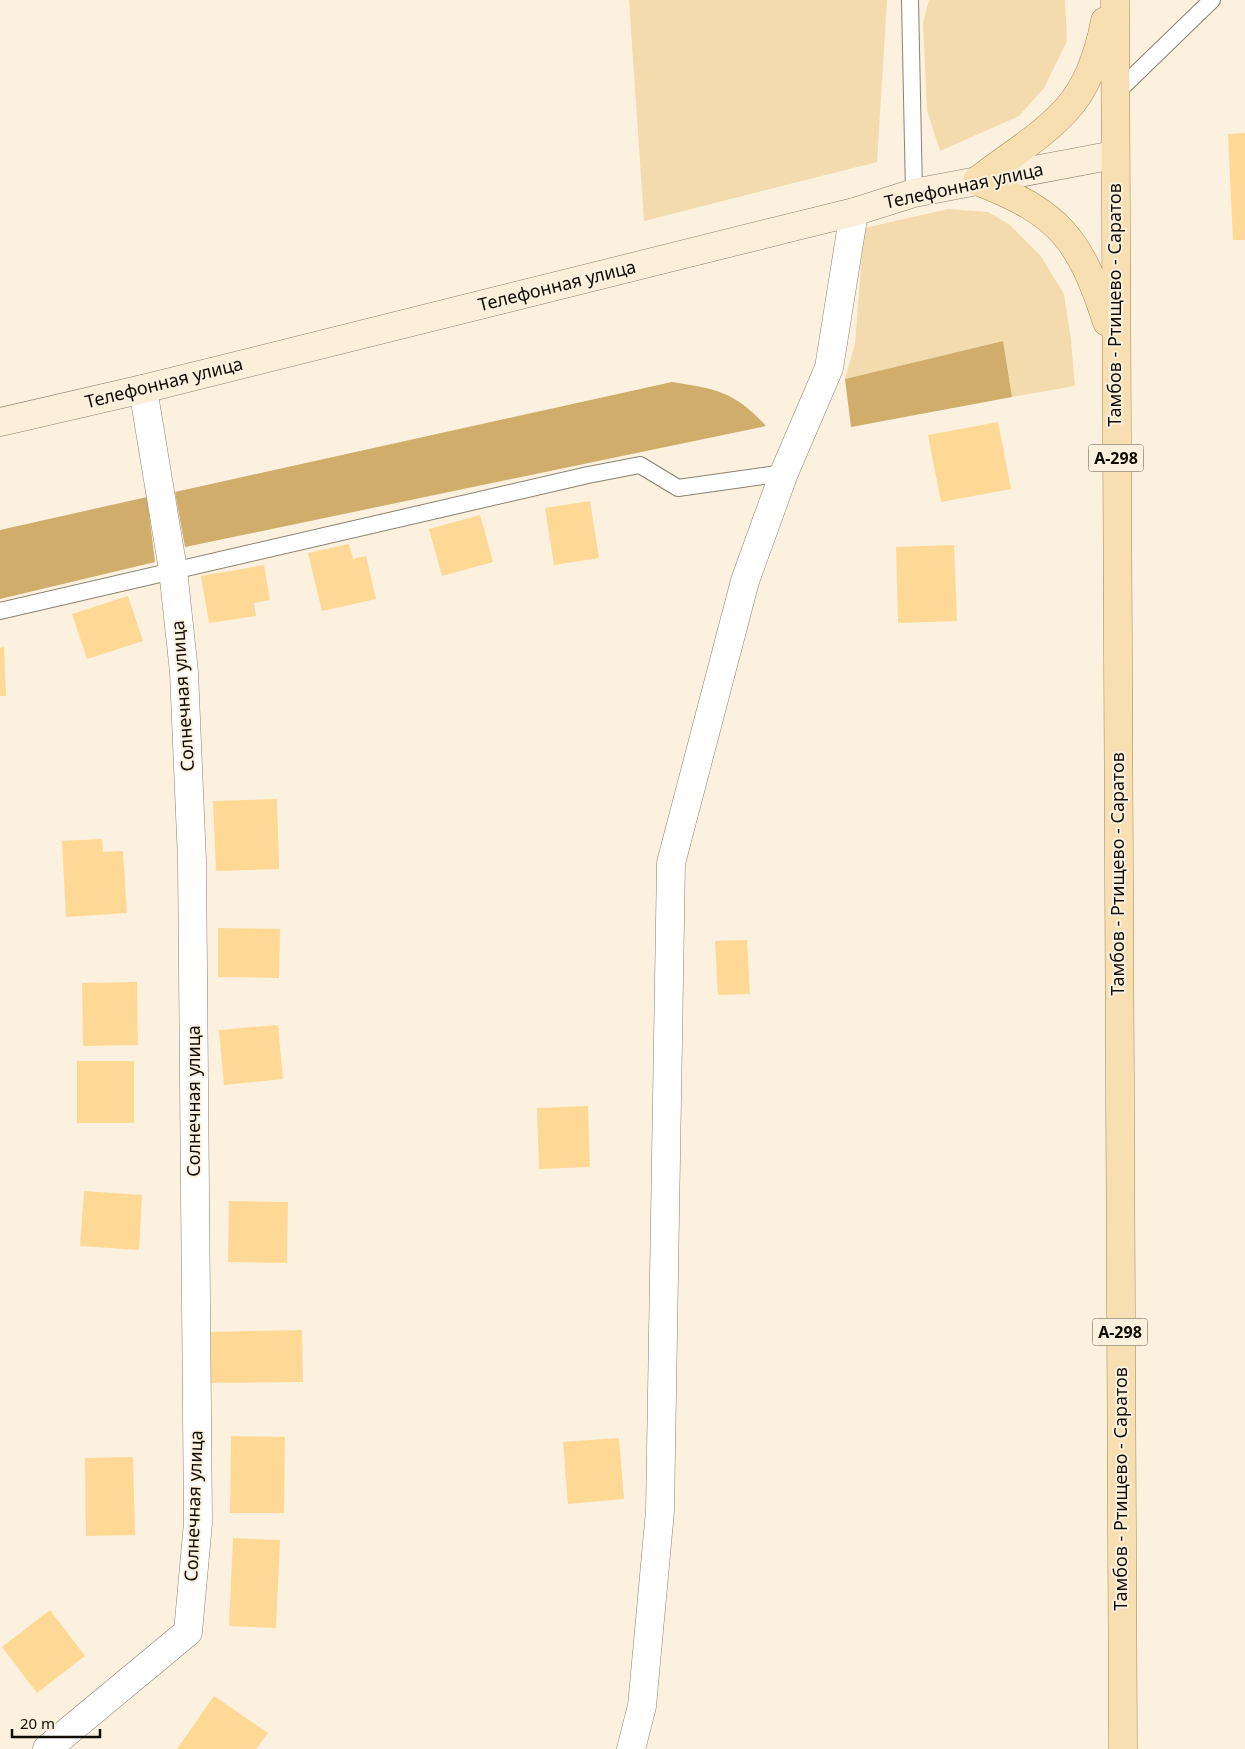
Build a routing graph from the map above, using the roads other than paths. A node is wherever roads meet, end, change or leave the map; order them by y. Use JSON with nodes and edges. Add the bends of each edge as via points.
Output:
{"nodes":[{"id":1,"x":910,"y":0,"type":"edge"},
{"id":2,"x":1109,"y":0,"type":"edge"},
{"id":3,"x":1115,"y":0,"type":"edge"},
{"id":4,"x":1212,"y":0,"type":"edge"},
{"id":5,"x":1114,"y":95,"type":"junction"},
{"id":6,"x":1114,"y":155,"type":"junction"},
{"id":7,"x":977,"y":181,"type":"junction"},
{"id":8,"x":914,"y":193,"type":"junction"},
{"id":9,"x":854,"y":212,"type":"junction"},
{"id":10,"x":1115,"y":345,"type":"junction"},
{"id":11,"x":143,"y":389,"type":"junction"},
{"id":12,"x":0,"y":422,"type":"edge"},
{"id":13,"x":784,"y":473,"type":"junction"},
{"id":14,"x":173,"y":570,"type":"junction"},
{"id":15,"x":0,"y":611,"type":"edge"},
{"id":16,"x":47,"y":1749,"type":"edge"},
{"id":17,"x":631,"y":1749,"type":"edge"},
{"id":18,"x":1123,"y":1749,"type":"edge"}],
"edges":[{"from":1,"to":8,"type":"lane"},
{"from":2,"to":7,"type":"main road","via":[[1089,76],[1068,108],[1040,134]]},
{"from":3,"to":5,"type":"main road","name":"Тамбов - Ртищево - Саратов","number":"А-298"},
{"from":4,"to":5,"type":"lane"},
{"from":5,"to":6,"type":"main road","name":"Тамбов - Ртищево - Саратов","number":"А-298"},
{"from":6,"to":7,"type":"street","name":"Телефонная улица"},
{"from":6,"to":10,"type":"main road","name":"Тамбов - Ртищево - Саратов","number":"А-298"},
{"from":7,"to":8,"type":"street","name":"Телефонная улица"},
{"from":7,"to":10,"type":"main road","via":[[1014,195],[1041,211],[1065,232],[1094,285]]},
{"from":8,"to":9,"type":"street","name":"Телефонная улица"},
{"from":9,"to":11,"type":"street","name":"Телефонная улица"},
{"from":9,"to":13,"type":"street","via":[[829,368]]},
{"from":10,"to":18,"type":"main road","name":"Тамбов - Ртищево - Саратов","number":"А-298"},
{"from":11,"to":12,"type":"street","name":"Телефонная улица"},
{"from":11,"to":14,"type":"street","name":"Солнечная улица"},
{"from":13,"to":14,"type":"lane","via":[[678,488],[640,465]]},
{"from":13,"to":17,"type":"street","via":[[746,581],[671,862],[660,1511],[642,1706]]},
{"from":14,"to":15,"type":"lane"},
{"from":14,"to":16,"type":"street","name":"Солнечная улица","via":[[184,672],[192,861],[198,1523],[188,1632]]}]}
